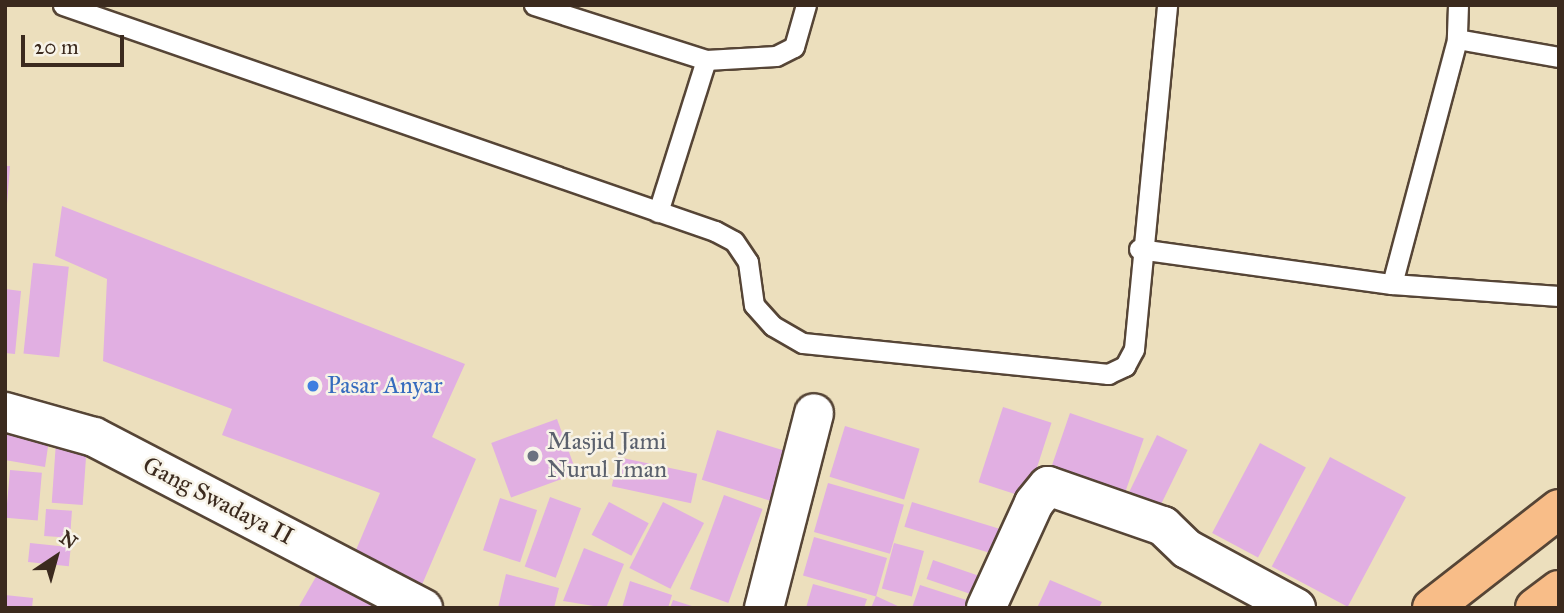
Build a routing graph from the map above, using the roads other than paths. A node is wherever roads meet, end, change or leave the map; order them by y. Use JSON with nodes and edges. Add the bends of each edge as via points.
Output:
{"nodes":[{"id":1,"x":63,"y":5,"type":"edge"},
{"id":2,"x":534,"y":5,"type":"edge"},
{"id":3,"x":806,"y":5,"type":"edge"},
{"id":4,"x":1167,"y":5,"type":"edge"},
{"id":5,"x":1458,"y":5,"type":"edge"},
{"id":6,"x":1457,"y":39,"type":"junction"},
{"id":7,"x":1559,"y":57,"type":"edge"},
{"id":8,"x":706,"y":60,"type":"junction"},
{"id":9,"x":658,"y":212,"type":"junction"},
{"id":10,"x":1139,"y":249,"type":"junction"},
{"id":11,"x":1392,"y":284,"type":"junction"},
{"id":12,"x":1559,"y":296,"type":"edge"},
{"id":13,"x":5,"y":412,"type":"edge"},
{"id":14,"x":814,"y":413,"type":"dead end"},
{"id":15,"x":1559,"y":509,"type":"edge"},
{"id":16,"x":1559,"y":590,"type":"edge"},
{"id":17,"x":424,"y":608,"type":"edge"},
{"id":18,"x":764,"y":608,"type":"edge"},
{"id":19,"x":986,"y":608,"type":"edge"},
{"id":20,"x":1296,"y":608,"type":"edge"},
{"id":21,"x":1432,"y":608,"type":"edge"},
{"id":22,"x":1535,"y":608,"type":"edge"}],
"edges":[{"from":1,"to":9,"type":"lane"},
{"from":2,"to":8,"type":"lane"},
{"from":3,"to":8,"type":"lane","via":[[794,47],[776,55]]},
{"from":4,"to":10,"type":"lane"},
{"from":5,"to":6,"type":"lane"},
{"from":6,"to":7,"type":"lane"},
{"from":6,"to":11,"type":"lane"},
{"from":8,"to":9,"type":"lane"},
{"from":9,"to":10,"type":"lane","via":[[734,242],[748,262],[754,304],[773,326],[803,343],[1108,374],[1125,366],[1134,349]]},
{"from":10,"to":11,"type":"lane"},
{"from":11,"to":12,"type":"lane"},
{"from":13,"to":17,"type":"street","name":"Gang Swadaya II","via":[[94,437]]},
{"from":14,"to":18,"type":"street"},
{"from":15,"to":21,"type":"highway"},
{"from":16,"to":22,"type":"highway"},
{"from":19,"to":20,"type":"street","via":[[1034,503],[1048,486],[1163,526],[1187,549]]}]}
